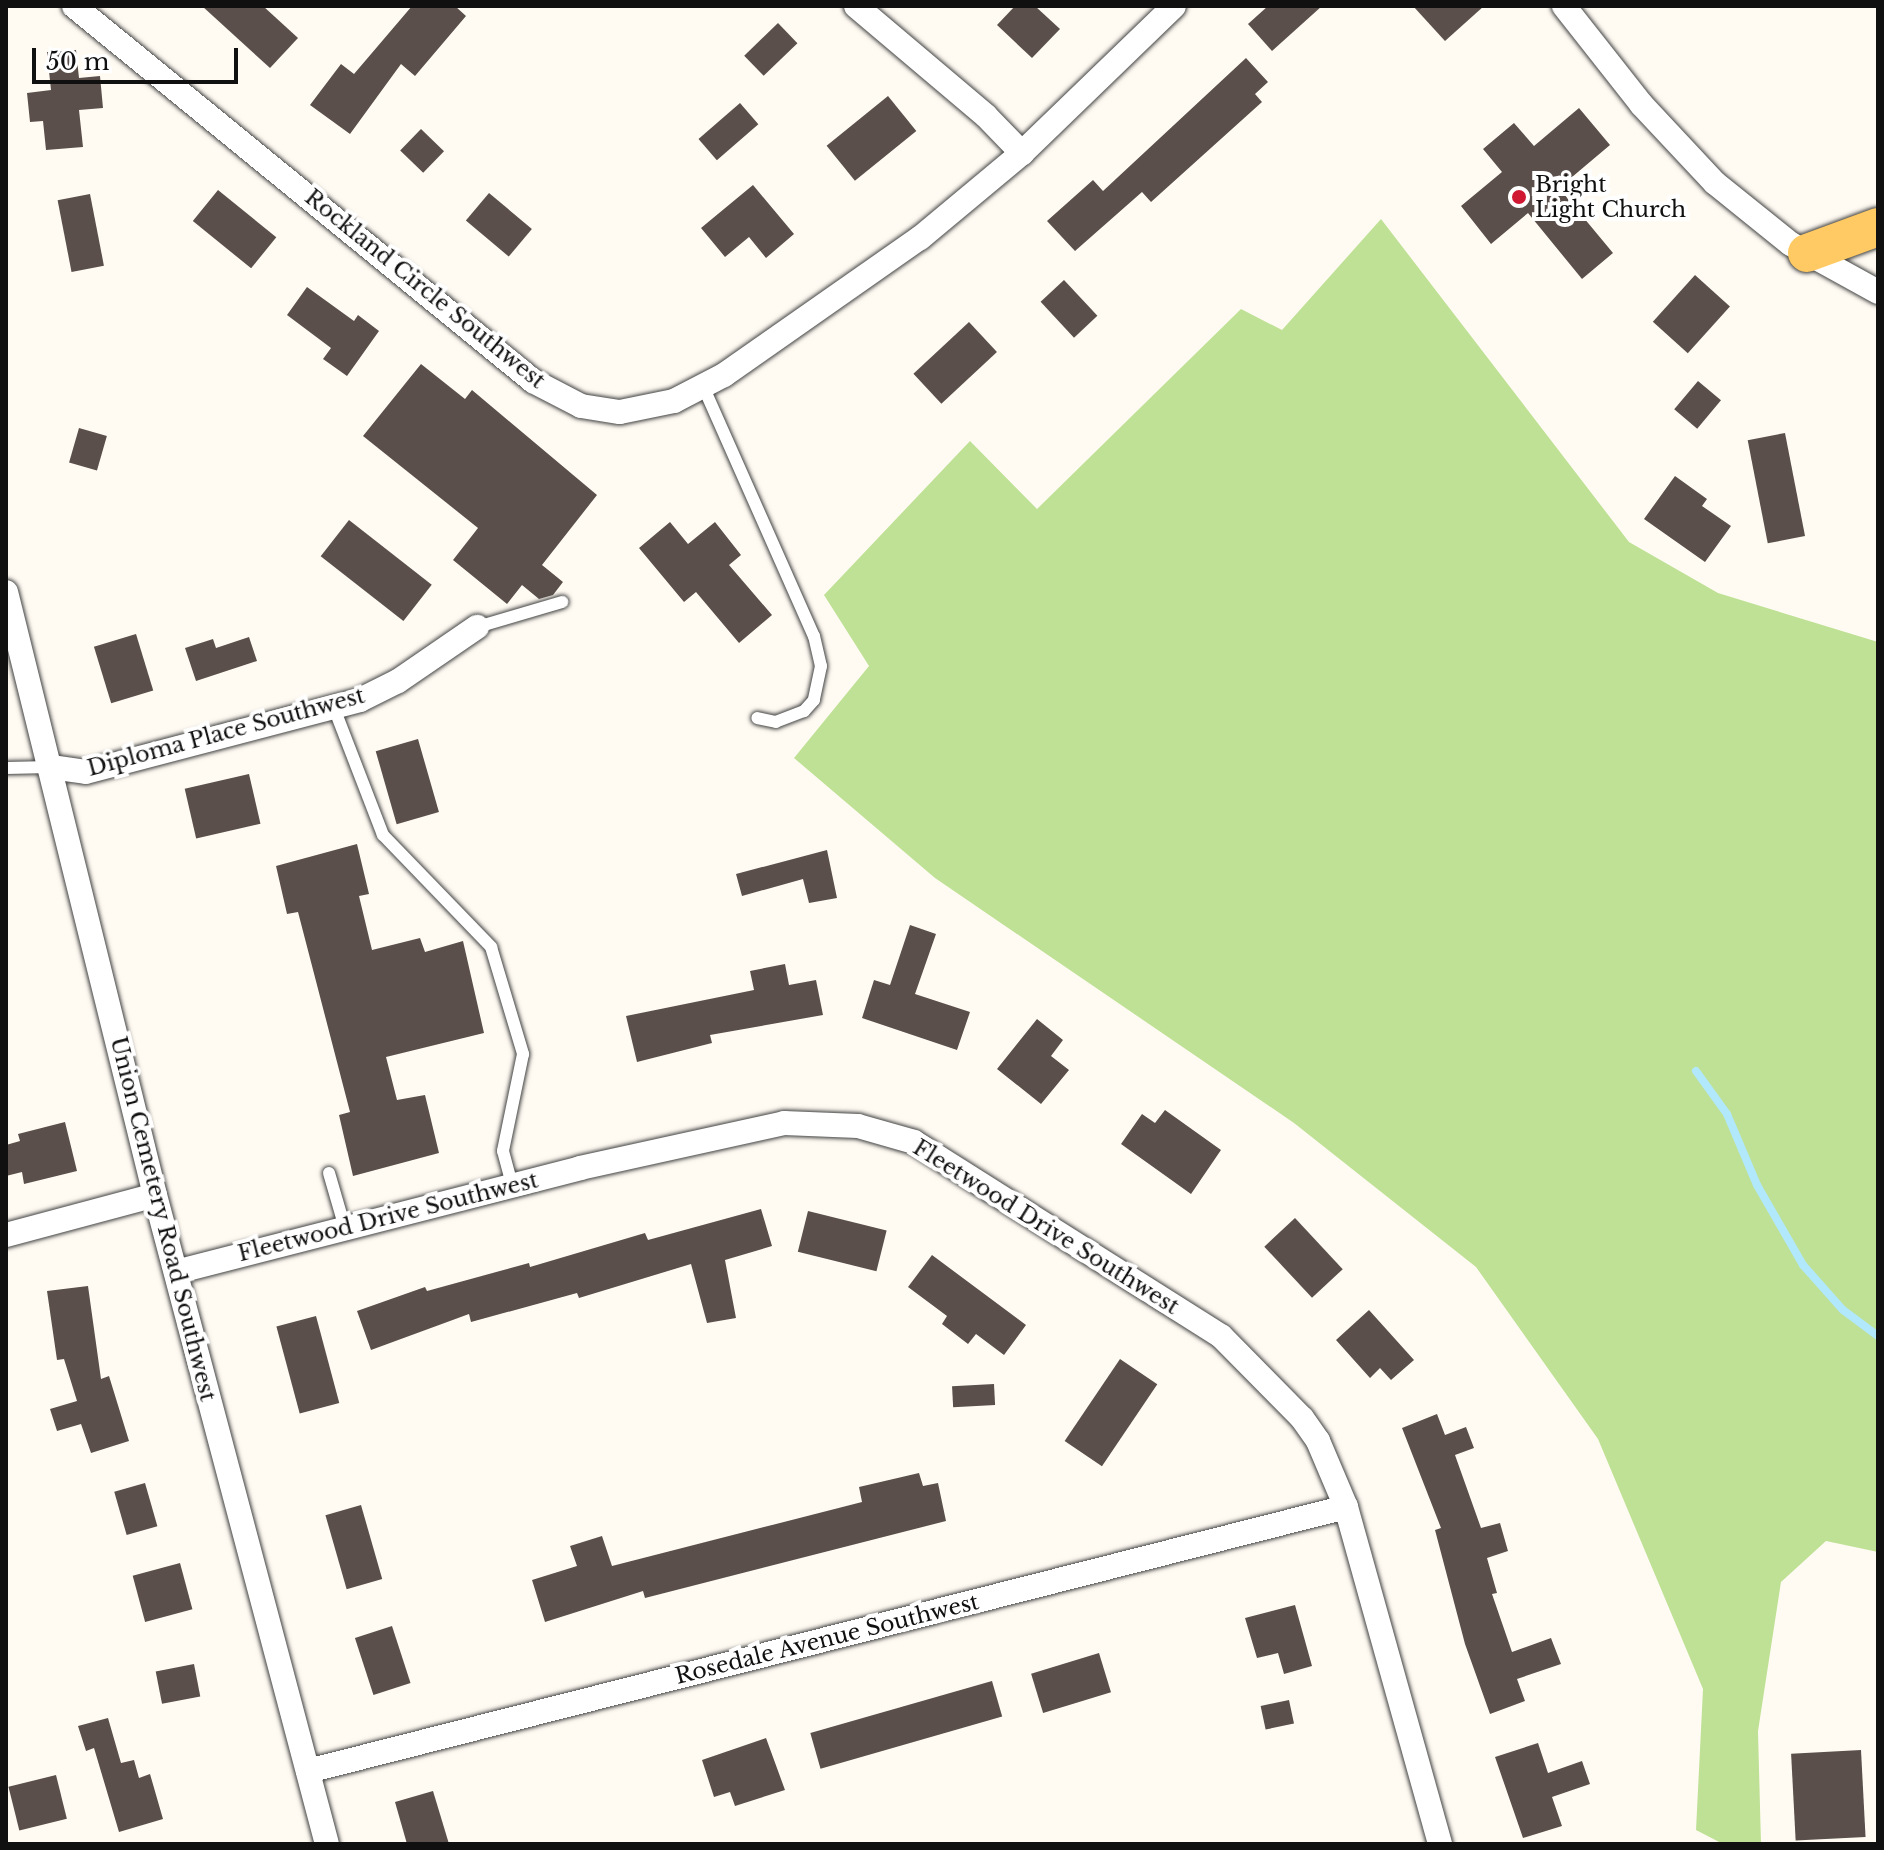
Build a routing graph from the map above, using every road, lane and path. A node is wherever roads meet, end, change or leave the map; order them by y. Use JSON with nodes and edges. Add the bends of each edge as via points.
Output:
{"nodes":[{"id":1,"x":74,"y":6,"type":"edge"},
{"id":2,"x":856,"y":6,"type":"edge"},
{"id":3,"x":1174,"y":6,"type":"edge"},
{"id":4,"x":1564,"y":6,"type":"edge"},
{"id":5,"x":1022,"y":153,"type":"junction"},
{"id":6,"x":1878,"y":227,"type":"edge"},
{"id":7,"x":1807,"y":253,"type":"junction"},
{"id":8,"x":1878,"y":292,"type":"edge"},
{"id":9,"x":703,"y":386,"type":"junction"},
{"id":10,"x":6,"y":592,"type":"edge"},
{"id":11,"x":562,"y":602,"type":"dead end"},
{"id":12,"x":10,"y":626,"type":"edge"},
{"id":13,"x":477,"y":627,"type":"joint"},
{"id":14,"x":334,"y":708,"type":"junction"},
{"id":15,"x":757,"y":718,"type":"dead end"},
{"id":16,"x":51,"y":767,"type":"junction"},
{"id":17,"x":6,"y":768,"type":"edge"},
{"id":18,"x":329,"y":1173,"type":"dead end"},
{"id":19,"x":512,"y":1185,"type":"junction"},
{"id":20,"x":155,"y":1195,"type":"junction"},
{"id":21,"x":345,"y":1228,"type":"junction"},
{"id":22,"x":6,"y":1235,"type":"edge"},
{"id":23,"x":176,"y":1272,"type":"junction"},
{"id":24,"x":1346,"y":1507,"type":"junction"},
{"id":25,"x":308,"y":1771,"type":"junction"},
{"id":26,"x":327,"y":1844,"type":"edge"},
{"id":27,"x":1440,"y":1844,"type":"edge"}],
"edges":[{"from":1,"to":9,"type":"street","name":"Rockland Circle Southwest","via":[[561,399],[620,412],[674,401]]},
{"from":2,"to":5,"type":"street"},
{"from":3,"to":5,"type":"street","name":"Rockland Circle Southwest"},
{"from":4,"to":7,"type":"street","via":[[1641,104],[1715,183],[1750,215]]},
{"from":5,"to":9,"type":"street","name":"Rockland Circle Southwest","via":[[908,247],[773,345]]},
{"from":6,"to":7,"type":"main road"},
{"from":7,"to":8,"type":"street"},
{"from":9,"to":15,"type":"lane","via":[[814,636],[821,666],[814,700],[804,711],[776,722]]},
{"from":10,"to":12,"type":"street","name":"Union Cemetery Road Southwest"},
{"from":11,"to":13,"type":"lane"},
{"from":12,"to":16,"type":"street","name":"Union Cemetery Road Southwest"},
{"from":13,"to":14,"type":"street","name":"Diploma Place Southwest","via":[[398,681]]},
{"from":14,"to":16,"type":"street","name":"Diploma Place Southwest","via":[[86,772]]},
{"from":14,"to":19,"type":"lane","via":[[383,835],[491,947],[523,1054],[503,1151]]},
{"from":16,"to":17,"type":"lane"},
{"from":16,"to":20,"type":"street","name":"Union Cemetery Road Southwest"},
{"from":18,"to":21,"type":"lane"},
{"from":19,"to":21,"type":"street","name":"Fleetwood Drive Southwest"},
{"from":19,"to":24,"type":"street","name":"Fleetwood Drive Southwest","via":[[784,1123],[858,1126],[914,1142],[1221,1336],[1302,1418],[1318,1441]]},
{"from":20,"to":22,"type":"street"},
{"from":20,"to":23,"type":"street","name":"Union Cemetery Road Southwest"},
{"from":21,"to":23,"type":"street","name":"Fleetwood Drive Southwest"},
{"from":23,"to":25,"type":"street","name":"Union Cemetery Road Southwest"},
{"from":24,"to":25,"type":"street","name":"Rosedale Avenue Southwest"},
{"from":24,"to":27,"type":"street","name":"Fleetwood Drive Southwest"},
{"from":25,"to":26,"type":"street","name":"Union Cemetery Road Southwest"}]}
